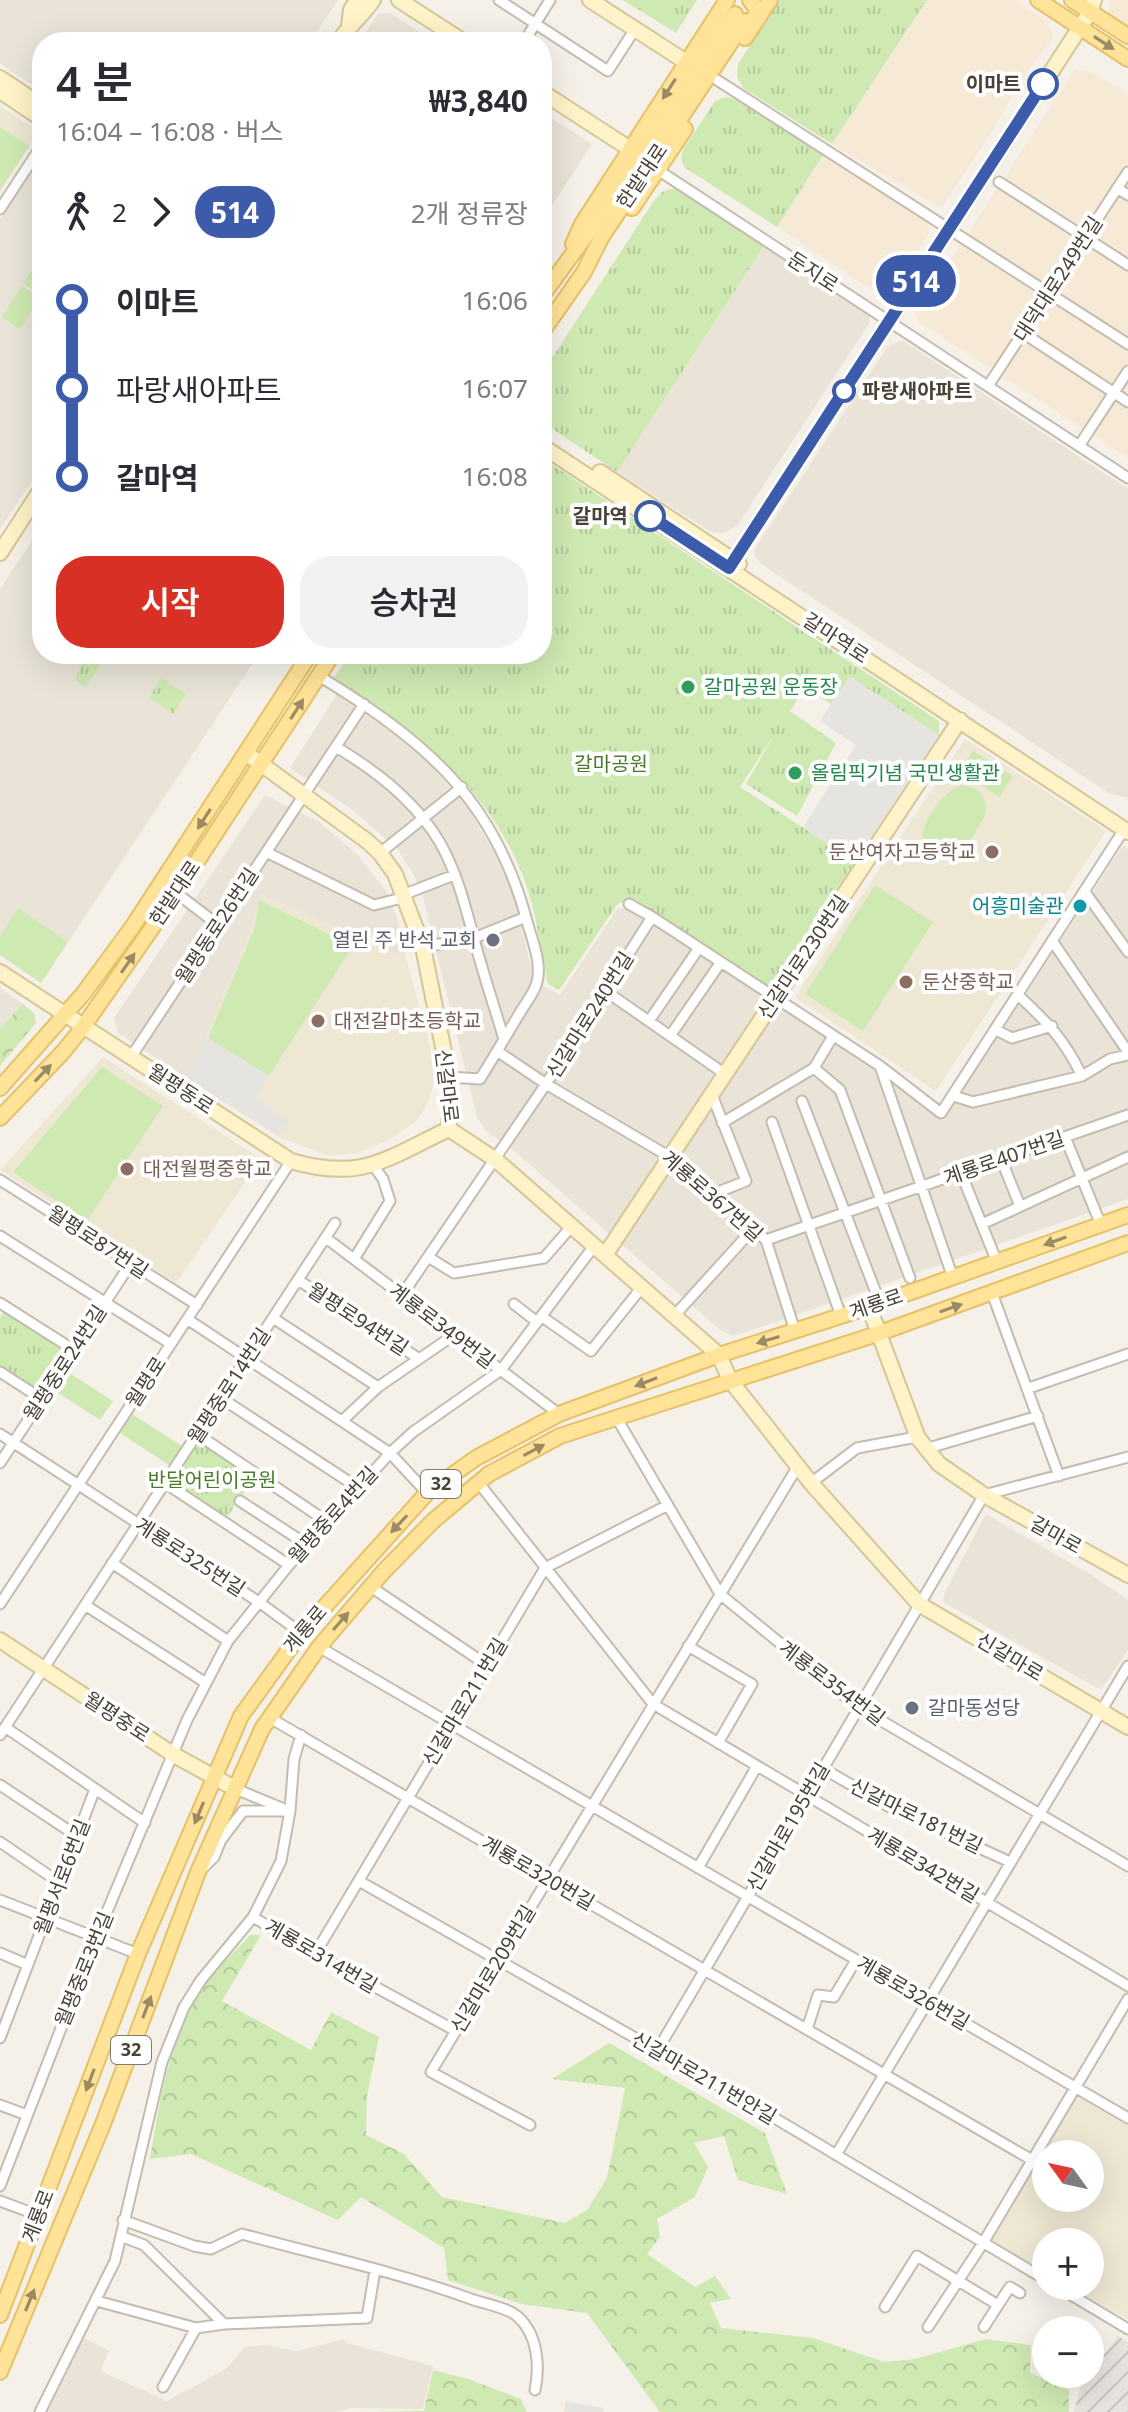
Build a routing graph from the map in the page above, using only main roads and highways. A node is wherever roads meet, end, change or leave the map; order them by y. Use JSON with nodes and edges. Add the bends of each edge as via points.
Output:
{"nodes":[{"id":1,"x":750,"y":0,"type":"edge"},
{"id":2,"x":770,"y":0,"type":"edge"},
{"id":3,"x":1038,"y":0,"type":"edge"},
{"id":4,"x":1072,"y":0,"type":"edge"},
{"id":5,"x":1092,"y":6,"type":"edge"},
{"id":6,"x":736,"y":10,"type":"edge"},
{"id":7,"x":1128,"y":36,"type":"edge"},
{"id":8,"x":1128,"y":59,"type":"edge"},
{"id":9,"x":565,"y":262,"type":"junction"},
{"id":10,"x":584,"y":272,"type":"junction"},
{"id":11,"x":552,"y":281,"type":"edge"},
{"id":12,"x":552,"y":318,"type":"edge"},
{"id":13,"x":303,"y":664,"type":"edge"},
{"id":14,"x":327,"y":664,"type":"edge"},
{"id":15,"x":0,"y":1088,"type":"edge"},
{"id":16,"x":0,"y":1118,"type":"edge"},
{"id":17,"x":1128,"y":1215,"type":"edge"},
{"id":18,"x":1128,"y":1243,"type":"edge"},
{"id":19,"x":0,"y":2315,"type":"edge"},
{"id":20,"x":0,"y":2372,"type":"edge"}],
"edges":[{"from":1,"to":6,"type":"main road","via":[[756,8]]},
{"from":2,"to":6,"type":"main road"},
{"from":3,"to":8,"type":"main road","one_way":true},
{"from":4,"to":5,"type":"main road"},
{"from":5,"to":7,"type":"main road"},
{"from":6,"to":9,"type":"main road","name":"한밭대로"},
{"from":6,"to":9,"type":"main road","one_way":true,"via":[[686,62],[582,224]]},
{"from":6,"to":10,"type":"main road","name":"한밭대로"},
{"from":6,"to":10,"type":"main road","via":[[717,80],[607,246]]},
{"from":9,"to":11,"type":"main road","name":"한밭대로"},
{"from":10,"to":12,"type":"main road","name":"한밭대로"},
{"from":13,"to":15,"type":"main road","name":"한밭대로","one_way":true,"via":[[133,926],[83,994]]},
{"from":16,"to":14,"type":"main road","name":"한밭대로","one_way":true,"via":[[83,1027]]},
{"from":17,"to":19,"type":"main road","name":"계룡로","number":"32","one_way":true,"via":[[559,1414],[476,1458],[427,1493],[301,1633],[241,1716],[138,1954]]},
{"from":20,"to":18,"type":"main road","name":"계룡로","number":"32","one_way":true,"via":[[103,2124],[198,1872],[262,1729],[319,1647],[433,1521],[489,1474],[560,1436],[877,1334]]}]}
